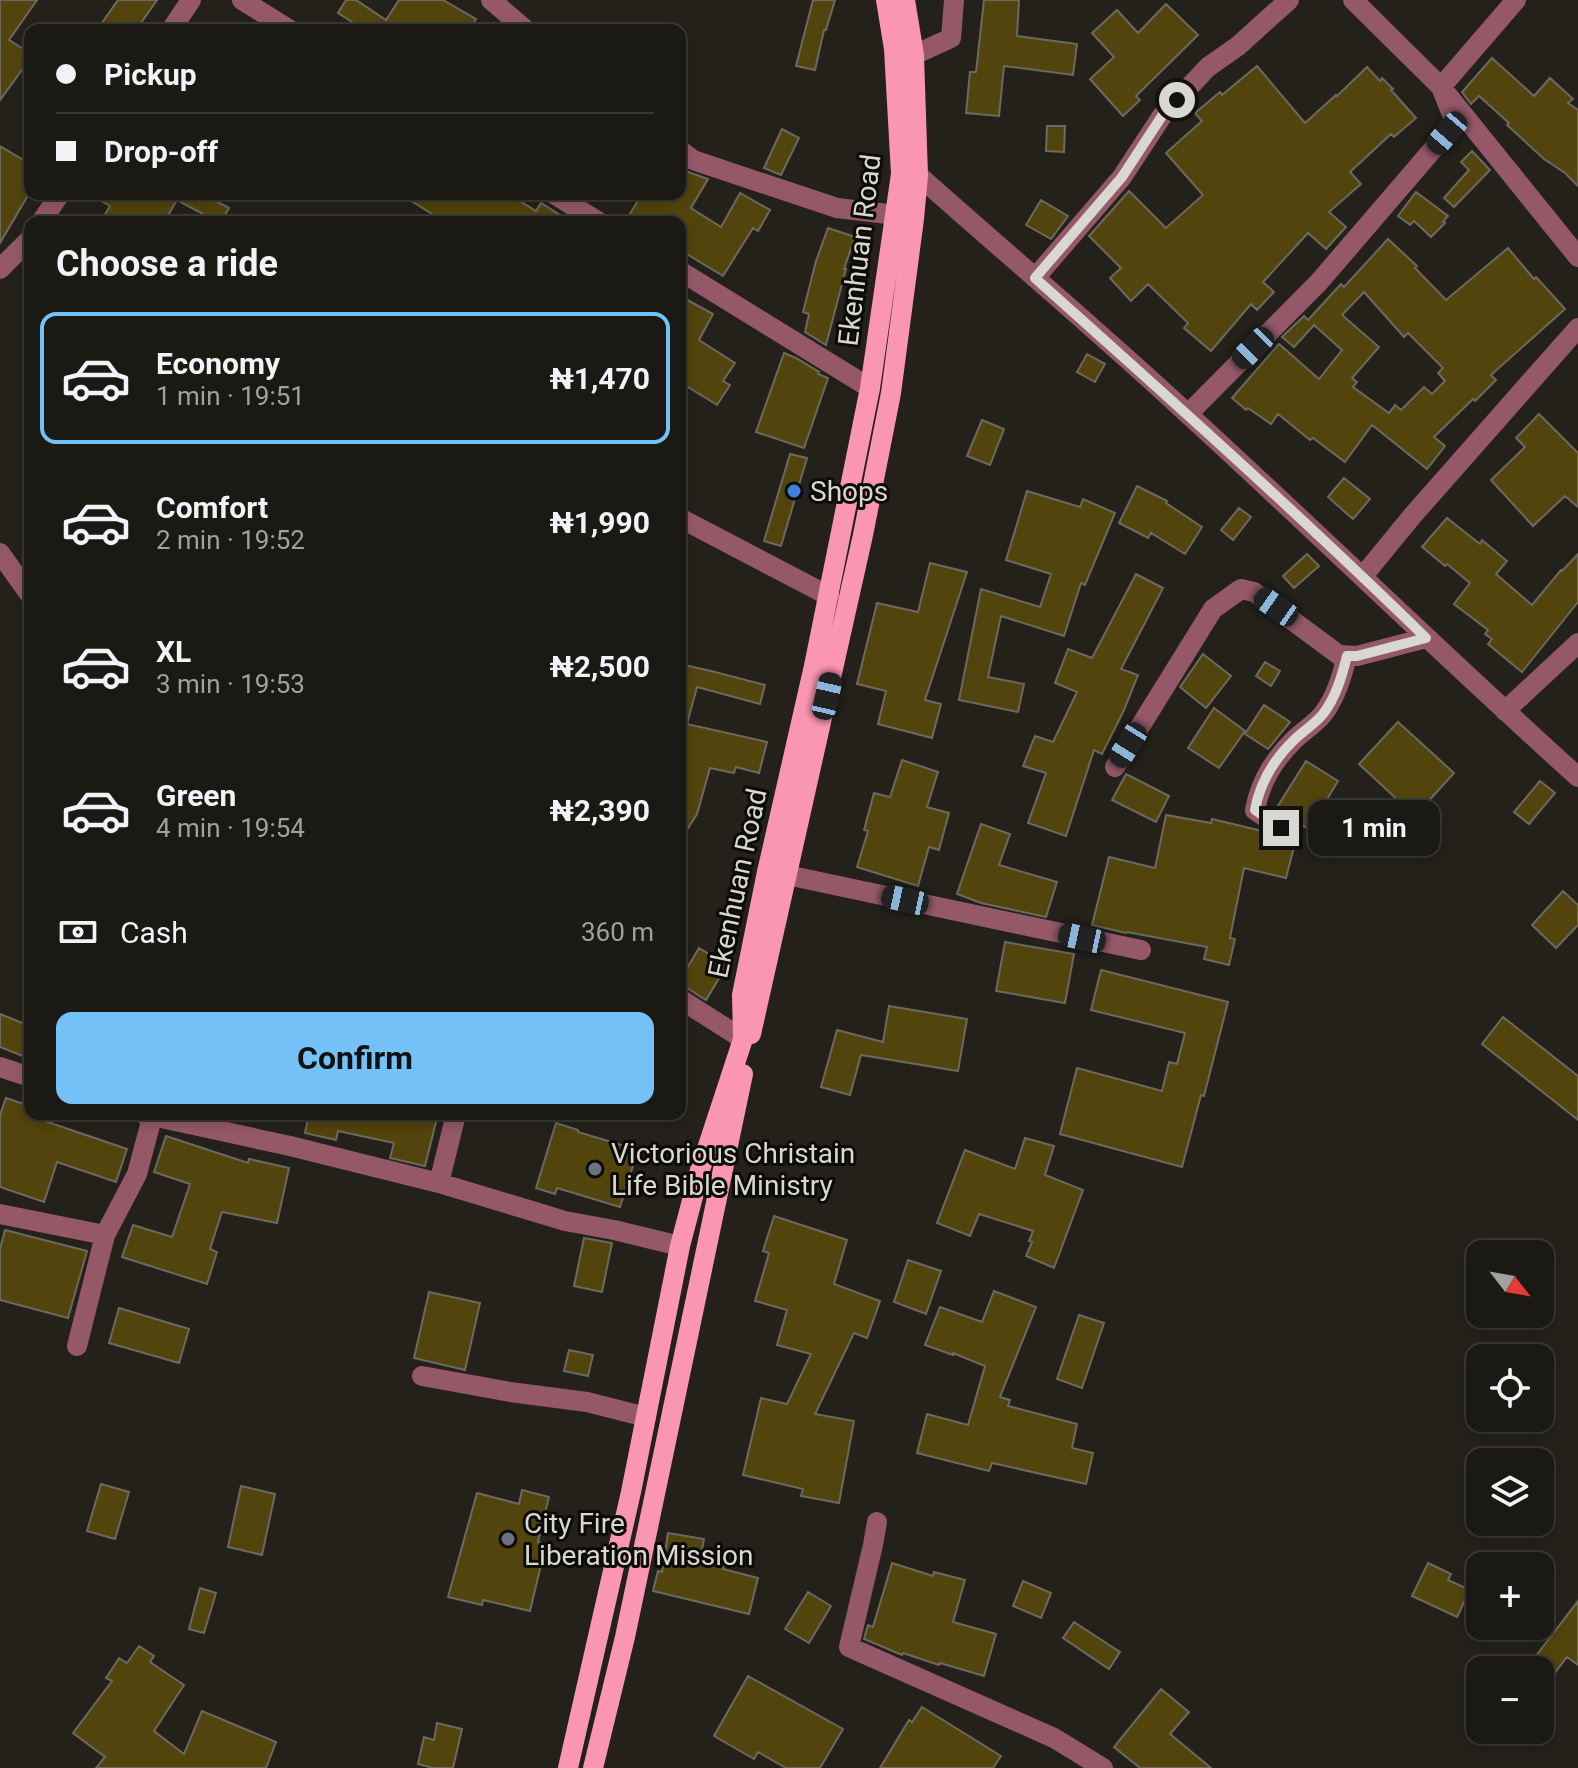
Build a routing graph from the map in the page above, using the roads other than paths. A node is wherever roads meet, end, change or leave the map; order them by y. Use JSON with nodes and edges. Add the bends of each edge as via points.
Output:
{"nodes":[{"id":1,"x":191,"y":0,"type":"edge"},
{"id":2,"x":242,"y":0,"type":"edge"},
{"id":3,"x":491,"y":0,"type":"edge"},
{"id":4,"x":886,"y":0,"type":"edge"},
{"id":5,"x":905,"y":0,"type":"edge"},
{"id":6,"x":954,"y":0,"type":"edge"},
{"id":7,"x":1289,"y":0,"type":"edge"},
{"id":8,"x":1353,"y":0,"type":"edge"},
{"id":9,"x":1516,"y":0,"type":"edge"},
{"id":10,"x":175,"y":24,"type":"edge"},
{"id":11,"x":280,"y":24,"type":"edge"},
{"id":12,"x":519,"y":24,"type":"edge"},
{"id":13,"x":914,"y":55,"type":"junction"},
{"id":14,"x":1441,"y":87,"type":"junction"},
{"id":15,"x":686,"y":155,"type":"edge"},
{"id":16,"x":918,"y":175,"type":"junction"},
{"id":17,"x":564,"y":200,"type":"edge"},
{"id":18,"x":896,"y":215,"type":"junction"},
{"id":19,"x":589,"y":216,"type":"edge"},
{"id":20,"x":24,"y":245,"type":"edge"},
{"id":21,"x":1578,"y":257,"type":"edge"},
{"id":22,"x":0,"y":269,"type":"edge"},
{"id":23,"x":686,"y":275,"type":"edge"},
{"id":24,"x":1035,"y":278,"type":"junction"},
{"id":25,"x":1578,"y":328,"type":"edge"},
{"id":26,"x":870,"y":388,"type":"junction"},
{"id":27,"x":1188,"y":414,"type":"junction"},
{"id":28,"x":686,"y":521,"type":"edge"},
{"id":29,"x":0,"y":553,"type":"edge"},
{"id":30,"x":1363,"y":576,"type":"junction"},
{"id":31,"x":24,"y":587,"type":"edge"},
{"id":32,"x":829,"y":596,"type":"junction"},
{"id":33,"x":1426,"y":638,"type":"junction"},
{"id":34,"x":1578,"y":643,"type":"edge"},
{"id":35,"x":1347,"y":656,"type":"junction"},
{"id":36,"x":1505,"y":711,"type":"junction"},
{"id":37,"x":1115,"y":767,"type":"dead end"},
{"id":38,"x":1578,"y":777,"type":"edge"},
{"id":39,"x":1281,"y":828,"type":"dead end"},
{"id":40,"x":787,"y":875,"type":"junction"},
{"id":41,"x":1141,"y":950,"type":"dead end"},
{"id":42,"x":686,"y":1003,"type":"edge"},
{"id":43,"x":743,"y":1039,"type":"junction"},
{"id":44,"x":0,"y":1067,"type":"edge"},
{"id":45,"x":24,"y":1075,"type":"edge"},
{"id":46,"x":148,"y":1120,"type":"edge"},
{"id":47,"x":172,"y":1120,"type":"edge"},
{"id":48,"x":455,"y":1120,"type":"edge"},
{"id":49,"x":439,"y":1183,"type":"junction"},
{"id":50,"x":0,"y":1214,"type":"edge"},
{"id":51,"x":105,"y":1235,"type":"junction"},
{"id":52,"x":680,"y":1246,"type":"junction"},
{"id":53,"x":77,"y":1346,"type":"dead end"},
{"id":54,"x":422,"y":1376,"type":"dead end"},
{"id":55,"x":646,"y":1417,"type":"junction"},
{"id":56,"x":877,"y":1522,"type":"dead end"},
{"id":57,"x":568,"y":1768,"type":"edge"},
{"id":58,"x":593,"y":1768,"type":"edge"},
{"id":59,"x":1103,"y":1768,"type":"edge"}],
"edges":[{"from":1,"to":10,"type":"street"},
{"from":2,"to":11,"type":"street"},
{"from":3,"to":12,"type":"street"},
{"from":4,"to":18,"type":"main road","name":"Ekenhuan Road","via":[[900,148]]},
{"from":5,"to":13,"type":"main road","name":"Ekenhuan Road"},
{"from":6,"to":13,"type":"street","via":[[951,38]]},
{"from":7,"to":24,"type":"street","via":[[1208,67],[1162,116],[1122,177]]},
{"from":8,"to":14,"type":"street"},
{"from":9,"to":14,"type":"street"},
{"from":13,"to":16,"type":"main road","name":"Ekenhuan Road"},
{"from":14,"to":21,"type":"street"},
{"from":14,"to":27,"type":"street","via":[[1455,122],[1447,133],[1319,282]]},
{"from":15,"to":18,"type":"street","via":[[837,208]]},
{"from":16,"to":24,"type":"street"},
{"from":16,"to":40,"type":"main road","name":"Ekenhuan Road","via":[[888,407]]},
{"from":17,"to":19,"type":"street"},
{"from":18,"to":26,"type":"main road","name":"Ekenhuan Road"},
{"from":20,"to":22,"type":"street"},
{"from":23,"to":26,"type":"street"},
{"from":24,"to":27,"type":"street"},
{"from":25,"to":30,"type":"street"},
{"from":26,"to":32,"type":"main road","name":"Ekenhuan Road"},
{"from":27,"to":30,"type":"street"},
{"from":28,"to":32,"type":"street"},
{"from":29,"to":31,"type":"street"},
{"from":30,"to":33,"type":"street"},
{"from":32,"to":43,"type":"main road","name":"Ekenhuan Road","via":[[742,995]]},
{"from":33,"to":35,"type":"street"},
{"from":33,"to":36,"type":"street"},
{"from":34,"to":36,"type":"street"},
{"from":35,"to":37,"type":"street","via":[[1254,592],[1241,589],[1213,609]]},
{"from":35,"to":39,"type":"street","via":[[1322,716],[1271,764],[1257,798],[1255,810]]},
{"from":36,"to":38,"type":"street"},
{"from":40,"to":41,"type":"street"},
{"from":40,"to":58,"type":"main road","name":"Ekenhuan Road"},
{"from":42,"to":43,"type":"street"},
{"from":43,"to":52,"type":"main road","name":"Ekenhuan Road"},
{"from":44,"to":45,"type":"street"},
{"from":46,"to":51,"type":"street","via":[[137,1174]]},
{"from":47,"to":49,"type":"street"},
{"from":48,"to":49,"type":"street"},
{"from":49,"to":52,"type":"street","via":[[565,1221]]},
{"from":50,"to":51,"type":"street"},
{"from":51,"to":53,"type":"street"},
{"from":52,"to":55,"type":"main road","name":"Ekenhuan Road"},
{"from":54,"to":55,"type":"street","via":[[587,1402]]},
{"from":55,"to":57,"type":"main road","name":"Ekenhuan Road"},
{"from":56,"to":59,"type":"street","via":[[849,1647],[1054,1738]]}]}
